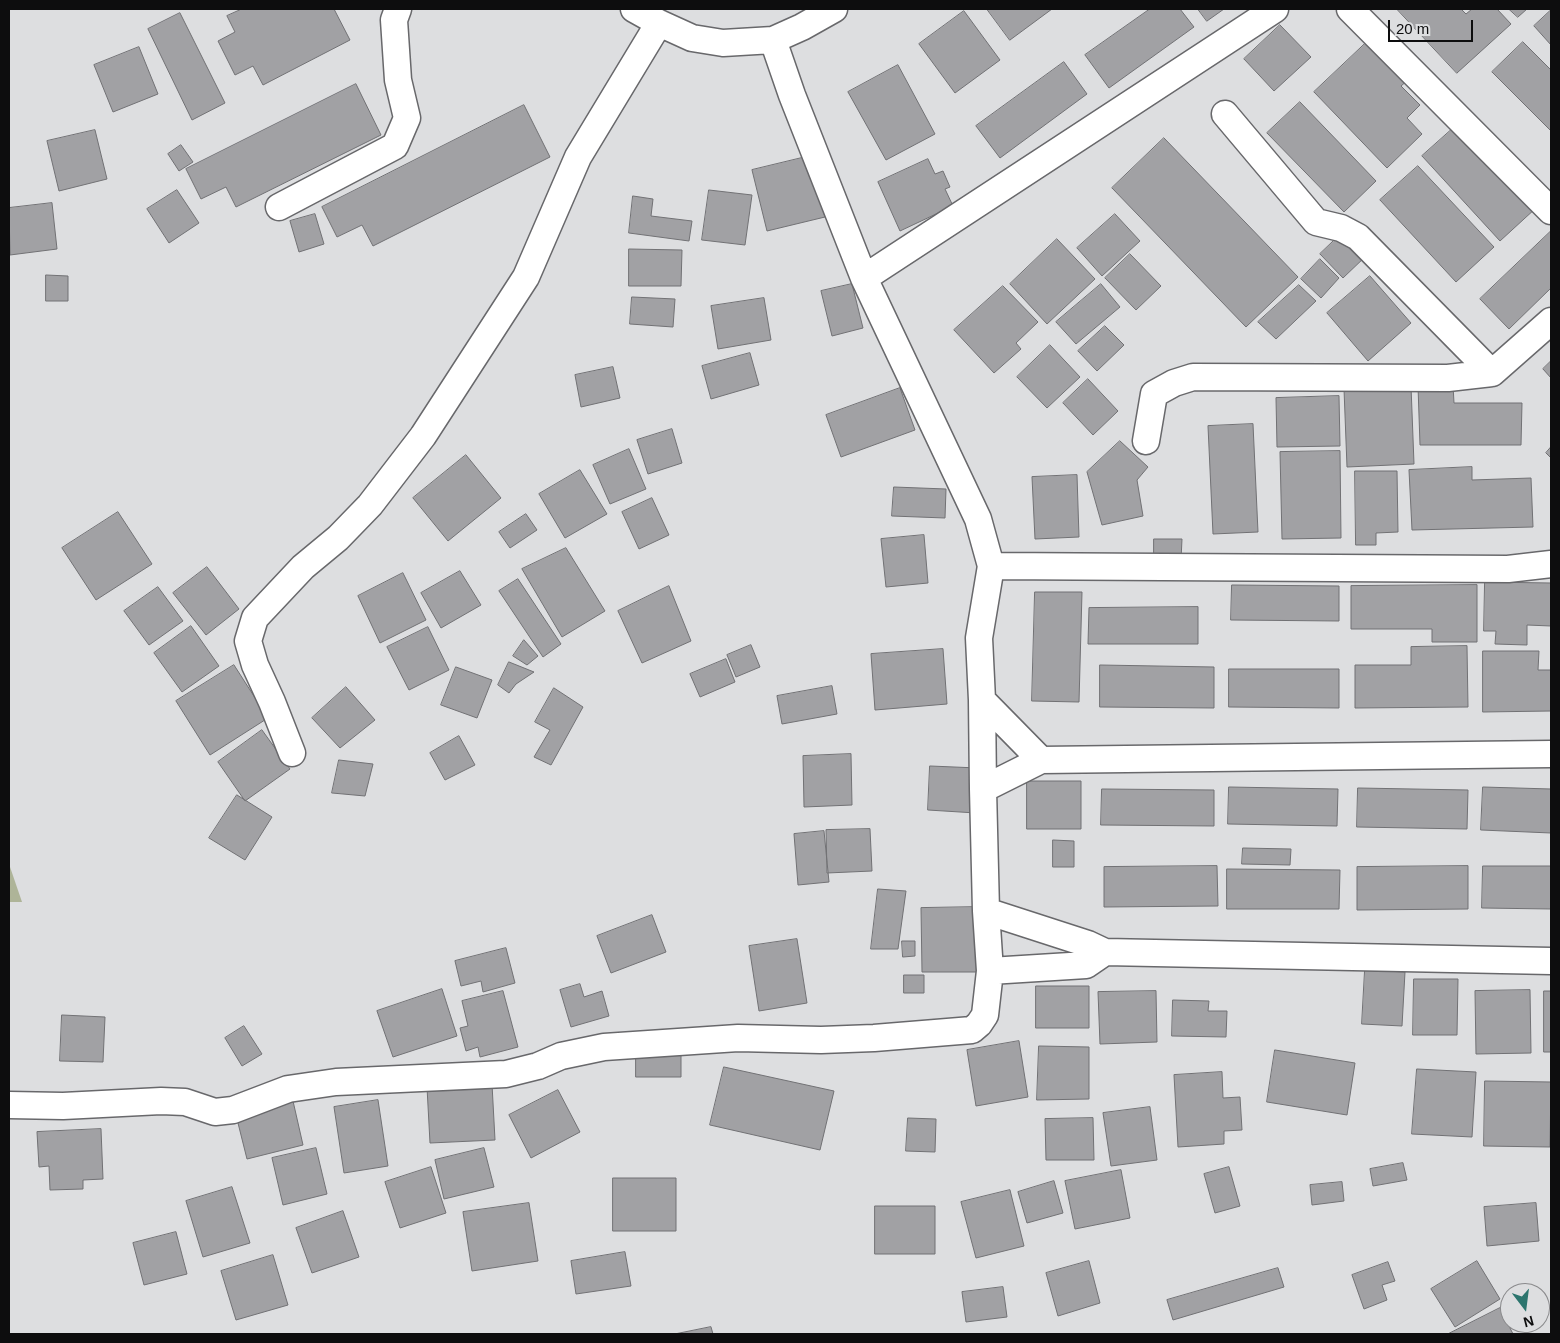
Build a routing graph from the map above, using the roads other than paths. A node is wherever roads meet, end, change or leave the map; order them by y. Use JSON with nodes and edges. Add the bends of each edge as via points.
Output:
{"nodes":[{"id":1,"x":398,"y":9,"type":"edge"},
{"id":2,"x":634,"y":9,"type":"edge"},
{"id":3,"x":834,"y":9,"type":"edge"},
{"id":4,"x":1275,"y":9,"type":"edge"},
{"id":5,"x":1350,"y":9,"type":"edge"},
{"id":6,"x":659,"y":23,"type":"junction"},
{"id":7,"x":773,"y":40,"type":"junction"},
{"id":8,"x":1225,"y":114,"type":"dead end"},
{"id":9,"x":278,"y":207,"type":"dead end"},
{"id":10,"x":1551,"y":211,"type":"edge"},
{"id":11,"x":864,"y":278,"type":"junction"},
{"id":12,"x":1551,"y":321,"type":"edge"},
{"id":13,"x":1492,"y":373,"type":"junction"},
{"id":14,"x":1146,"y":441,"type":"dead end"},
{"id":15,"x":1551,"y":564,"type":"edge"},
{"id":16,"x":991,"y":566,"type":"junction"},
{"id":17,"x":982,"y":700,"type":"junction"},
{"id":18,"x":292,"y":753,"type":"dead end"},
{"id":19,"x":1551,"y":754,"type":"edge"},
{"id":20,"x":1041,"y":760,"type":"junction"},
{"id":21,"x":983,"y":789,"type":"junction"},
{"id":22,"x":986,"y":911,"type":"junction"},
{"id":23,"x":1105,"y":952,"type":"junction"},
{"id":24,"x":1551,"y":961,"type":"edge"},
{"id":25,"x":990,"y":970,"type":"junction"},
{"id":26,"x":9,"y":1105,"type":"edge"}],
"edges":[{"from":1,"to":9,"type":"street","via":[[394,20],[398,80],[407,118],[395,146]]},
{"from":2,"to":6,"type":"street"},
{"from":3,"to":7,"type":"street"},
{"from":4,"to":11,"type":"street"},
{"from":5,"to":10,"type":"street"},
{"from":6,"to":7,"type":"street","via":[[692,38],[723,43]]},
{"from":6,"to":18,"type":"street","via":[[578,157],[526,277],[423,436],[370,505],[303,567],[255,618],[248,641],[254,665]]},
{"from":7,"to":11,"type":"street"},
{"from":8,"to":13,"type":"street","via":[[1316,222],[1341,228],[1358,237]]},
{"from":11,"to":16,"type":"street","via":[[978,519]]},
{"from":12,"to":13,"type":"street"},
{"from":13,"to":14,"type":"street","via":[[1448,378],[1193,377],[1154,394]]},
{"from":15,"to":16,"type":"street","via":[[1508,569]]},
{"from":16,"to":17,"type":"street","via":[[979,638]]},
{"from":17,"to":20,"type":"street"},
{"from":17,"to":21,"type":"street"},
{"from":19,"to":20,"type":"street"},
{"from":20,"to":21,"type":"street"},
{"from":21,"to":22,"type":"street"},
{"from":22,"to":23,"type":"street"},
{"from":22,"to":25,"type":"street"},
{"from":23,"to":24,"type":"street"},
{"from":23,"to":25,"type":"street","via":[[1086,965]]},
{"from":25,"to":26,"type":"street","via":[[985,1015],[972,1030],[874,1038],[738,1038],[604,1047],[561,1056],[506,1074],[336,1082],[288,1089],[233,1110],[215,1112],[177,1101]]}]}
